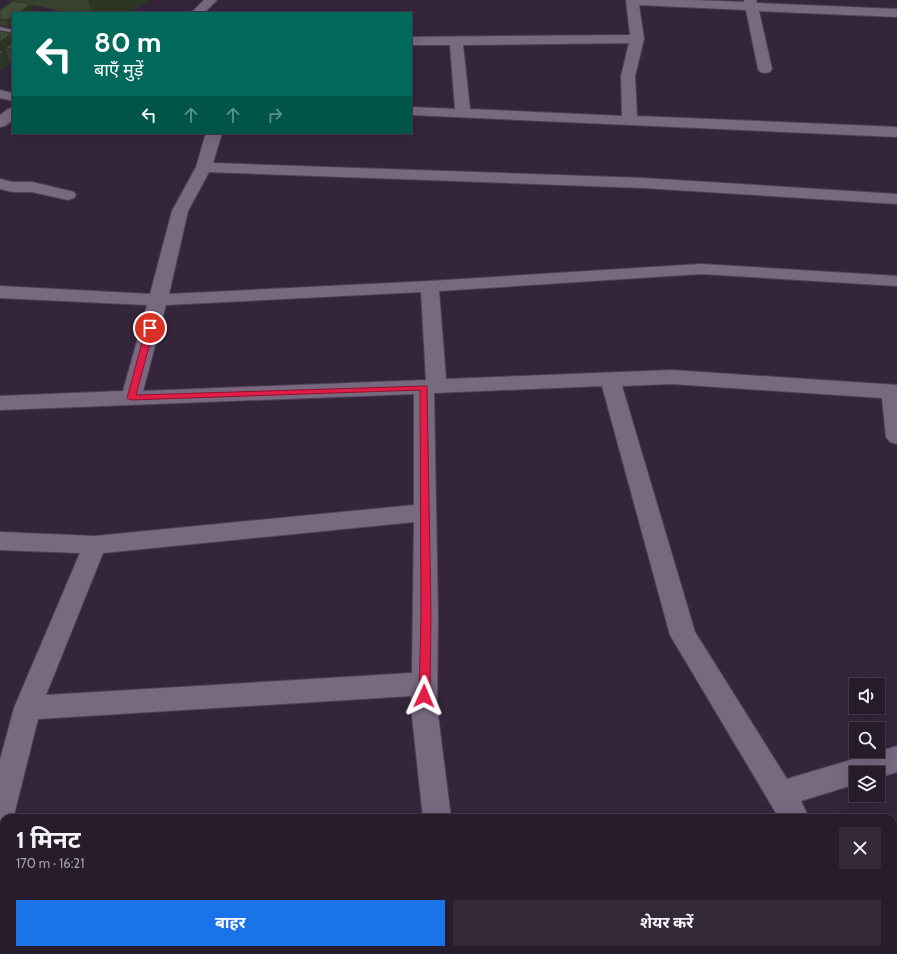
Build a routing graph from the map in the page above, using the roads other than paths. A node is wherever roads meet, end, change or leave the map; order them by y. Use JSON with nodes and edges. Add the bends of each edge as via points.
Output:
{"nodes":[{"id":1,"x":211,"y":0,"type":"edge"},
{"id":2,"x":893,"y":0,"type":"edge"},
{"id":3,"x":632,"y":1,"type":"edge"},
{"id":4,"x":751,"y":3,"type":"edge"},
{"id":5,"x":198,"y":12,"type":"edge"},
{"id":6,"x":897,"y":12,"type":"edge"},
{"id":7,"x":0,"y":31,"type":"edge"},
{"id":8,"x":12,"y":34,"type":"edge"},
{"id":9,"x":637,"y":39,"type":"junction"},
{"id":10,"x":412,"y":42,"type":"edge"},
{"id":11,"x":456,"y":42,"type":"junction"},
{"id":12,"x":765,"y":69,"type":"dead end"},
{"id":13,"x":0,"y":94,"type":"edge"},
{"id":14,"x":12,"y":97,"type":"edge"},
{"id":15,"x":412,"y":111,"type":"edge"},
{"id":16,"x":12,"y":113,"type":"edge"},
{"id":17,"x":463,"y":113,"type":"junction"},
{"id":18,"x":630,"y":120,"type":"junction"},
{"id":19,"x":0,"y":123,"type":"edge"},
{"id":20,"x":897,"y":132,"type":"edge"},
{"id":21,"x":214,"y":134,"type":"edge"},
{"id":22,"x":204,"y":167,"type":"junction"},
{"id":23,"x":0,"y":184,"type":"edge"},
{"id":24,"x":68,"y":195,"type":"dead end"},
{"id":25,"x":897,"y":199,"type":"edge"},
{"id":26,"x":897,"y":282,"type":"edge"},
{"id":27,"x":430,"y":286,"type":"junction"},
{"id":28,"x":0,"y":292,"type":"edge"},
{"id":29,"x":158,"y":300,"type":"junction"},
{"id":30,"x":610,"y":379,"type":"junction"},
{"id":31,"x":430,"y":387,"type":"junction"},
{"id":32,"x":894,"y":392,"type":"edge"},
{"id":33,"x":131,"y":398,"type":"junction"},
{"id":34,"x":0,"y":403,"type":"edge"},
{"id":35,"x":897,"y":437,"type":"edge"},
{"id":36,"x":425,"y":512,"type":"junction"},
{"id":37,"x":0,"y":541,"type":"edge"},
{"id":38,"x":96,"y":545,"type":"junction"},
{"id":39,"x":424,"y":684,"type":"junction"},
{"id":40,"x":27,"y":708,"type":"junction"},
{"id":41,"x":897,"y":759,"type":"edge"},
{"id":42,"x":780,"y":794,"type":"junction"},
{"id":43,"x":0,"y":814,"type":"edge"},
{"id":44,"x":437,"y":814,"type":"edge"},
{"id":45,"x":792,"y":814,"type":"edge"}],
"edges":[{"from":1,"to":5,"type":"street"},
{"from":2,"to":6,"type":"street"},
{"from":3,"to":4,"type":"street"},
{"from":3,"to":9,"type":"street"},
{"from":4,"to":6,"type":"street"},
{"from":4,"to":12,"type":"street"},
{"from":7,"to":8,"type":"street"},
{"from":9,"to":11,"type":"street"},
{"from":9,"to":18,"type":"street","via":[[628,76]]},
{"from":10,"to":11,"type":"street"},
{"from":11,"to":17,"type":"street"},
{"from":13,"to":14,"type":"street"},
{"from":15,"to":17,"type":"street"},
{"from":16,"to":19,"type":"street"},
{"from":17,"to":18,"type":"street"},
{"from":18,"to":20,"type":"street"},
{"from":21,"to":22,"type":"street"},
{"from":22,"to":25,"type":"street","via":[[644,183]]},
{"from":22,"to":29,"type":"street","via":[[180,211]]},
{"from":23,"to":24,"type":"street","via":[[32,187]]},
{"from":26,"to":27,"type":"street","via":[[702,269]]},
{"from":27,"to":29,"type":"street"},
{"from":27,"to":31,"type":"street"},
{"from":28,"to":29,"type":"street"},
{"from":29,"to":33,"type":"street"},
{"from":30,"to":31,"type":"street"},
{"from":30,"to":32,"type":"street","via":[[672,377]]},
{"from":30,"to":42,"type":"street","via":[[683,635]]},
{"from":31,"to":33,"type":"street"},
{"from":31,"to":36,"type":"street"},
{"from":32,"to":35,"type":"street"},
{"from":33,"to":34,"type":"street"},
{"from":36,"to":38,"type":"street"},
{"from":36,"to":39,"type":"street"},
{"from":37,"to":38,"type":"street"},
{"from":38,"to":40,"type":"street"},
{"from":39,"to":40,"type":"street"},
{"from":39,"to":44,"type":"street","via":[[424,707]]},
{"from":40,"to":43,"type":"street"},
{"from":41,"to":42,"type":"street"},
{"from":42,"to":45,"type":"street"}]}
